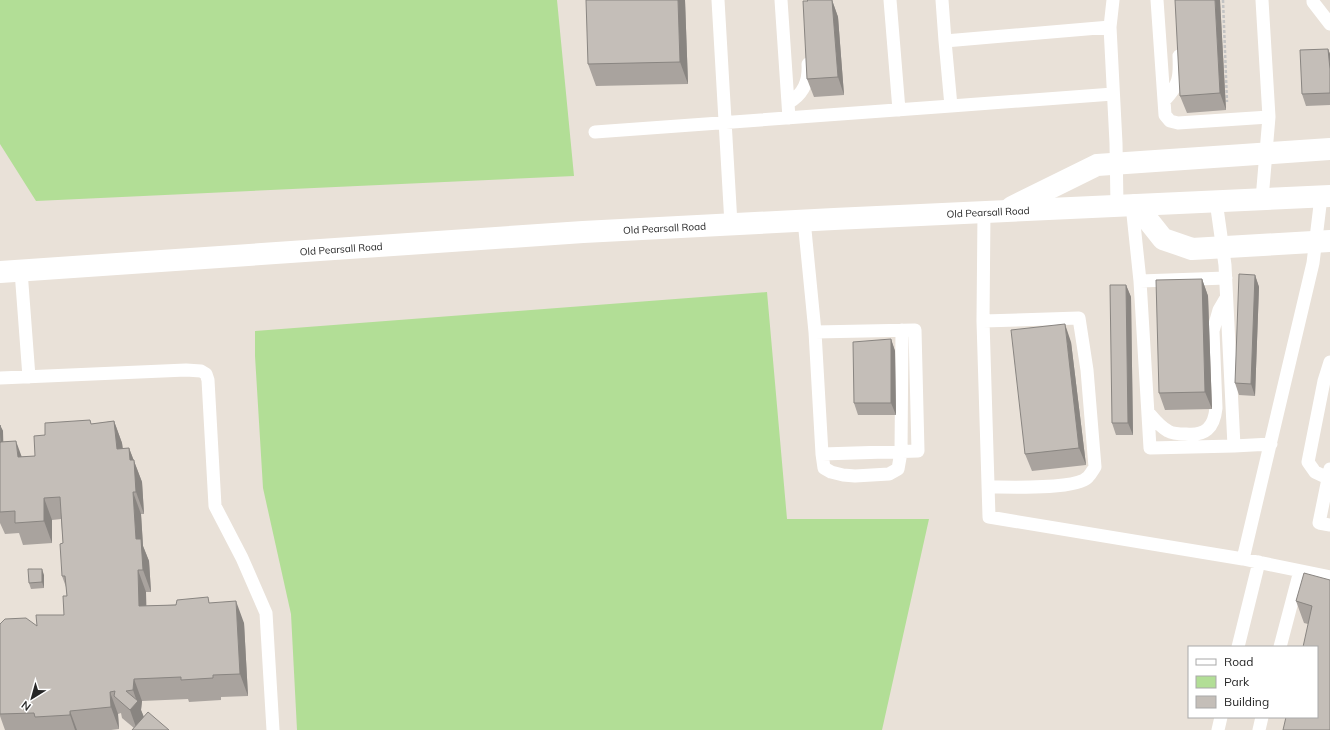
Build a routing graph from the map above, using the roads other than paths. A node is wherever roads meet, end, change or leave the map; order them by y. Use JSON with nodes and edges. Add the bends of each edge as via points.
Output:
{"nodes":[{"id":1,"x":718,"y":0,"type":"edge"},
{"id":2,"x":781,"y":0,"type":"edge"},
{"id":3,"x":890,"y":0,"type":"edge"},
{"id":4,"x":942,"y":0,"type":"edge"},
{"id":5,"x":1113,"y":0,"type":"edge"},
{"id":6,"x":1157,"y":0,"type":"edge"},
{"id":7,"x":1262,"y":0,"type":"edge"},
{"id":8,"x":1313,"y":0,"type":"edge"},
{"id":9,"x":1330,"y":24,"type":"edge"},
{"id":10,"x":1110,"y":27,"type":"junction"},
{"id":11,"x":945,"y":41,"type":"junction"},
{"id":12,"x":1178,"y":47,"type":"edge"},
{"id":13,"x":808,"y":54,"type":"edge"},
{"id":14,"x":1113,"y":94,"type":"junction"},
{"id":15,"x":1164,"y":101,"type":"junction"},
{"id":16,"x":788,"y":103,"type":"junction"},
{"id":17,"x":951,"y":106,"type":"junction"},
{"id":18,"x":899,"y":110,"type":"junction"},
{"id":19,"x":1269,"y":117,"type":"junction"},
{"id":20,"x":789,"y":118,"type":"junction"},
{"id":21,"x":725,"y":122,"type":"junction"},
{"id":22,"x":595,"y":132,"type":"dead end"},
{"id":23,"x":1330,"y":149,"type":"edge"},
{"id":24,"x":1266,"y":153,"type":"junction"},
{"id":25,"x":1116,"y":163,"type":"junction"},
{"id":26,"x":1326,"y":196,"type":"edge"},
{"id":27,"x":1262,"y":199,"type":"junction"},
{"id":28,"x":1216,"y":201,"type":"junction"},
{"id":29,"x":1128,"y":205,"type":"junction"},
{"id":30,"x":994,"y":211,"type":"junction"},
{"id":31,"x":804,"y":220,"type":"junction"},
{"id":32,"x":731,"y":224,"type":"junction"},
{"id":33,"x":1323,"y":241,"type":"edge"},
{"id":34,"x":1223,"y":248,"type":"junction"},
{"id":35,"x":10,"y":271,"type":"edge"},
{"id":36,"x":1226,"y":278,"type":"junction"},
{"id":37,"x":1140,"y":281,"type":"junction"},
{"id":38,"x":1227,"y":298,"type":"junction"},
{"id":39,"x":983,"y":321,"type":"junction"},
{"id":40,"x":902,"y":330,"type":"junction"},
{"id":41,"x":816,"y":332,"type":"junction"},
{"id":42,"x":1330,"y":362,"type":"edge"},
{"id":43,"x":29,"y":377,"type":"junction"},
{"id":44,"x":0,"y":378,"type":"edge"},
{"id":45,"x":1148,"y":412,"type":"junction"},
{"id":46,"x":1271,"y":444,"type":"junction"},
{"id":47,"x":1234,"y":446,"type":"junction"},
{"id":48,"x":901,"y":452,"type":"junction"},
{"id":49,"x":822,"y":454,"type":"junction"},
{"id":50,"x":1329,"y":475,"type":"edge"},
{"id":51,"x":988,"y":487,"type":"junction"},
{"id":52,"x":1330,"y":525,"type":"edge"},
{"id":53,"x":1243,"y":559,"type":"junction"},
{"id":54,"x":1258,"y":562,"type":"junction"},
{"id":55,"x":1300,"y":571,"type":"junction"},
{"id":56,"x":1330,"y":577,"type":"edge"},
{"id":57,"x":1238,"y":646,"type":"edge"},
{"id":58,"x":1280,"y":646,"type":"edge"},
{"id":59,"x":1221,"y":718,"type":"edge"},
{"id":60,"x":1262,"y":718,"type":"edge"},
{"id":61,"x":273,"y":730,"type":"edge"},
{"id":62,"x":1218,"y":730,"type":"edge"},
{"id":63,"x":1259,"y":730,"type":"edge"}],
"edges":[{"from":1,"to":21,"type":"lane"},
{"from":2,"to":16,"type":"lane"},
{"from":3,"to":18,"type":"lane"},
{"from":4,"to":11,"type":"lane"},
{"from":5,"to":10,"type":"lane"},
{"from":6,"to":15,"type":"lane"},
{"from":7,"to":19,"type":"lane"},
{"from":8,"to":9,"type":"lane"},
{"from":10,"to":11,"type":"lane"},
{"from":10,"to":14,"type":"lane"},
{"from":11,"to":17,"type":"lane"},
{"from":12,"to":15,"type":"lane","via":[[1180,70],[1176,87]]},
{"from":13,"to":16,"type":"lane","via":[[809,76],[800,94]]},
{"from":14,"to":17,"type":"lane"},
{"from":14,"to":25,"type":"lane"},
{"from":15,"to":19,"type":"lane","via":[[1165,115],[1170,121],[1178,123]]},
{"from":16,"to":20,"type":"lane"},
{"from":17,"to":18,"type":"lane"},
{"from":18,"to":20,"type":"lane"},
{"from":19,"to":24,"type":"lane"},
{"from":20,"to":21,"type":"lane"},
{"from":21,"to":22,"type":"lane"},
{"from":21,"to":32,"type":"lane"},
{"from":23,"to":24,"type":"main road"},
{"from":24,"to":25,"type":"main road"},
{"from":24,"to":27,"type":"lane"},
{"from":25,"to":29,"type":"lane"},
{"from":25,"to":30,"type":"main road","via":[[1097,165]]},
{"from":26,"to":27,"type":"main road","name":"Old Pearsall Road"},
{"from":26,"to":33,"type":"lane"},
{"from":27,"to":28,"type":"main road","name":"Old Pearsall Road"},
{"from":28,"to":29,"type":"main road","name":"Old Pearsall Road"},
{"from":28,"to":34,"type":"lane"},
{"from":29,"to":30,"type":"main road","name":"Old Pearsall Road"},
{"from":29,"to":34,"type":"main road","via":[[1163,239],[1192,249]]},
{"from":29,"to":37,"type":"lane"},
{"from":30,"to":31,"type":"main road","name":"Old Pearsall Road"},
{"from":30,"to":39,"type":"lane"},
{"from":31,"to":32,"type":"main road","name":"Old Pearsall Road"},
{"from":31,"to":41,"type":"lane"},
{"from":32,"to":35,"type":"main road","name":"Old Pearsall Road"},
{"from":33,"to":34,"type":"main road"},
{"from":33,"to":46,"type":"lane","via":[[1313,263]]},
{"from":34,"to":36,"type":"lane"},
{"from":35,"to":43,"type":"lane"},
{"from":36,"to":37,"type":"lane"},
{"from":36,"to":38,"type":"lane"},
{"from":37,"to":45,"type":"lane"},
{"from":38,"to":45,"type":"lane","via":[[1219,310],[1213,331],[1216,414],[1208,430],[1202,434],[1190,435],[1169,432]]},
{"from":38,"to":47,"type":"lane"},
{"from":39,"to":51,"type":"lane"},
{"from":39,"to":51,"type":"lane","via":[[1079,318],[1087,370],[1095,467],[1088,478],[1072,484],[1055,487]]},
{"from":40,"to":41,"type":"lane"},
{"from":40,"to":48,"type":"lane"},
{"from":40,"to":48,"type":"lane","via":[[915,330],[918,451]]},
{"from":41,"to":49,"type":"lane"},
{"from":42,"to":50,"type":"lane","via":[[1308,462],[1315,472]]},
{"from":43,"to":44,"type":"lane"},
{"from":43,"to":61,"type":"lane","via":[[186,370],[206,374],[215,506],[266,612]]},
{"from":45,"to":47,"type":"lane","via":[[1150,448]]},
{"from":46,"to":47,"type":"lane"},
{"from":46,"to":53,"type":"lane"},
{"from":48,"to":49,"type":"lane"},
{"from":48,"to":49,"type":"lane","via":[[898,468],[889,474],[855,476],[831,472],[824,468]]},
{"from":50,"to":52,"type":"lane","via":[[1319,523]]},
{"from":51,"to":53,"type":"lane","via":[[989,517]]},
{"from":53,"to":54,"type":"lane"},
{"from":54,"to":55,"type":"lane"},
{"from":54,"to":57,"type":"lane"},
{"from":55,"to":56,"type":"lane"},
{"from":55,"to":58,"type":"lane"},
{"from":59,"to":62,"type":"lane"},
{"from":60,"to":63,"type":"lane"}]}
